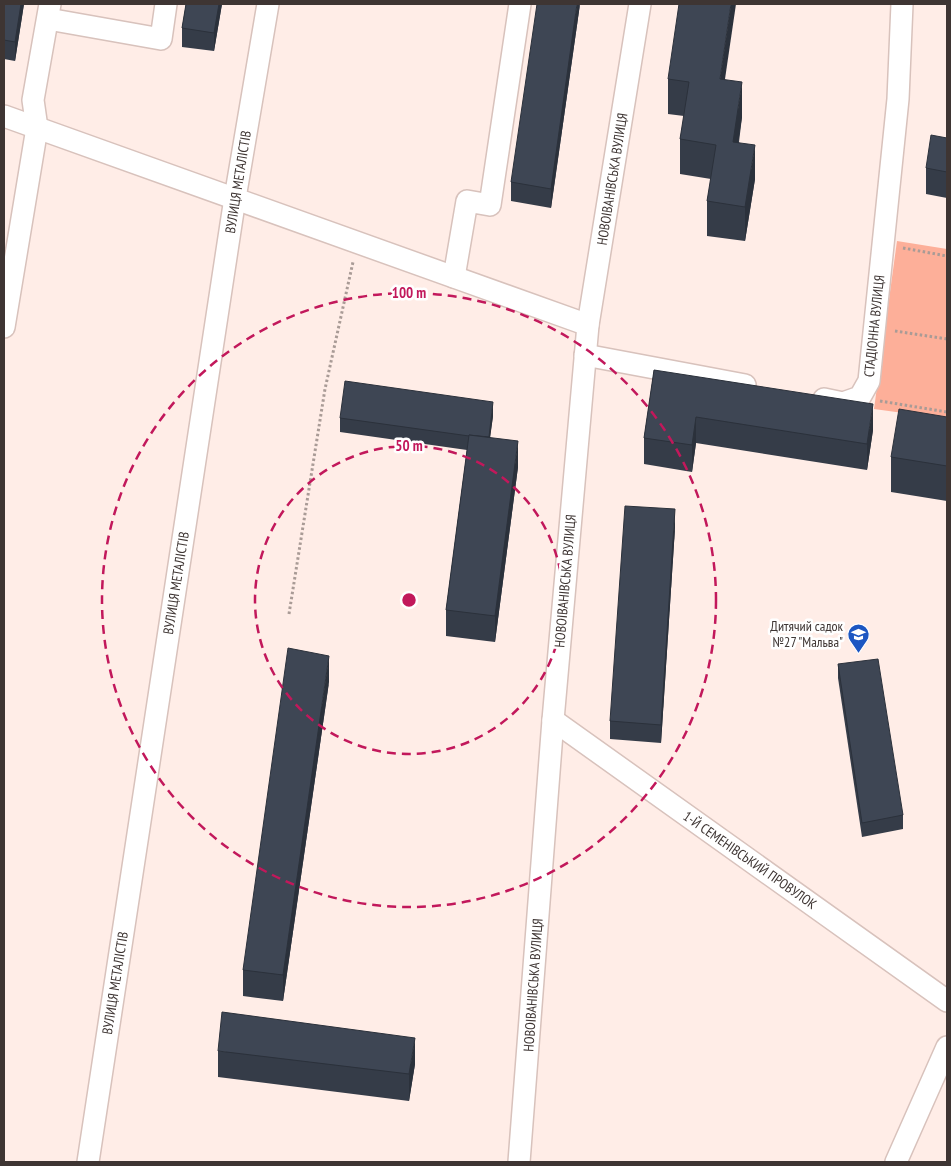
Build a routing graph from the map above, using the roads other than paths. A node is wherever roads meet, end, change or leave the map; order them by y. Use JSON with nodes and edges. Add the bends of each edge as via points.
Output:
{"nodes":[{"id":1,"x":166,"y":4,"type":"edge"},
{"id":2,"x":268,"y":4,"type":"edge"},
{"id":3,"x":520,"y":4,"type":"edge"},
{"id":4,"x":640,"y":4,"type":"edge"},
{"id":5,"x":902,"y":4,"type":"edge"},
{"id":6,"x":49,"y":11,"type":"edge"},
{"id":7,"x":4,"y":116,"type":"edge"},
{"id":8,"x":37,"y":128,"type":"junction"},
{"id":9,"x":235,"y":198,"type":"junction"},
{"id":10,"x":454,"y":277,"type":"junction"},
{"id":11,"x":588,"y":325,"type":"junction"},
{"id":12,"x":4,"y":327,"type":"edge"},
{"id":13,"x":585,"y":355,"type":"junction"},
{"id":14,"x":767,"y":389,"type":"edge"},
{"id":15,"x":805,"y":396,"type":"edge"},
{"id":16,"x":553,"y":720,"type":"junction"},
{"id":17,"x":947,"y":1001,"type":"edge"},
{"id":18,"x":947,"y":1047,"type":"edge"},
{"id":19,"x":88,"y":1162,"type":"edge"},
{"id":20,"x":519,"y":1162,"type":"edge"},
{"id":21,"x":896,"y":1162,"type":"edge"}],
"edges":[{"from":1,"to":6,"type":"street","via":[[161,39]]},
{"from":2,"to":9,"type":"street","name":"ВУЛИЦЯ МЕТАЛІСТІВ"},
{"from":3,"to":10,"type":"street","via":[[490,205],[467,201]]},
{"from":4,"to":11,"type":"street","name":"НОВОІВАНІВСЬКА ВУЛИЦЯ"},
{"from":5,"to":15,"type":"street","name":"СТАДІОННА ВУЛИЦЯ","via":[[898,99],[868,381],[860,397],[843,403]]},
{"from":6,"to":8,"type":"street","via":[[33,100]]},
{"from":7,"to":8,"type":"street"},
{"from":8,"to":9,"type":"street"},
{"from":8,"to":12,"type":"street"},
{"from":9,"to":10,"type":"street"},
{"from":9,"to":19,"type":"street","name":"ВУЛИЦЯ МЕТАЛІСТІВ"},
{"from":10,"to":11,"type":"street"},
{"from":11,"to":13,"type":"street","name":"НОВОІВАНІВСЬКА ВУЛИЦЯ"},
{"from":13,"to":14,"type":"street"},
{"from":13,"to":16,"type":"street","name":"НОВОІВАНІВСЬКА ВУЛИЦЯ"},
{"from":16,"to":17,"type":"street","name":"1-Й СЕМЕНІВСЬКИЙ ПРОВУЛОК"},
{"from":16,"to":20,"type":"street","name":"НОВОІВАНІВСЬКА ВУЛИЦЯ"},
{"from":18,"to":21,"type":"street"}]}
